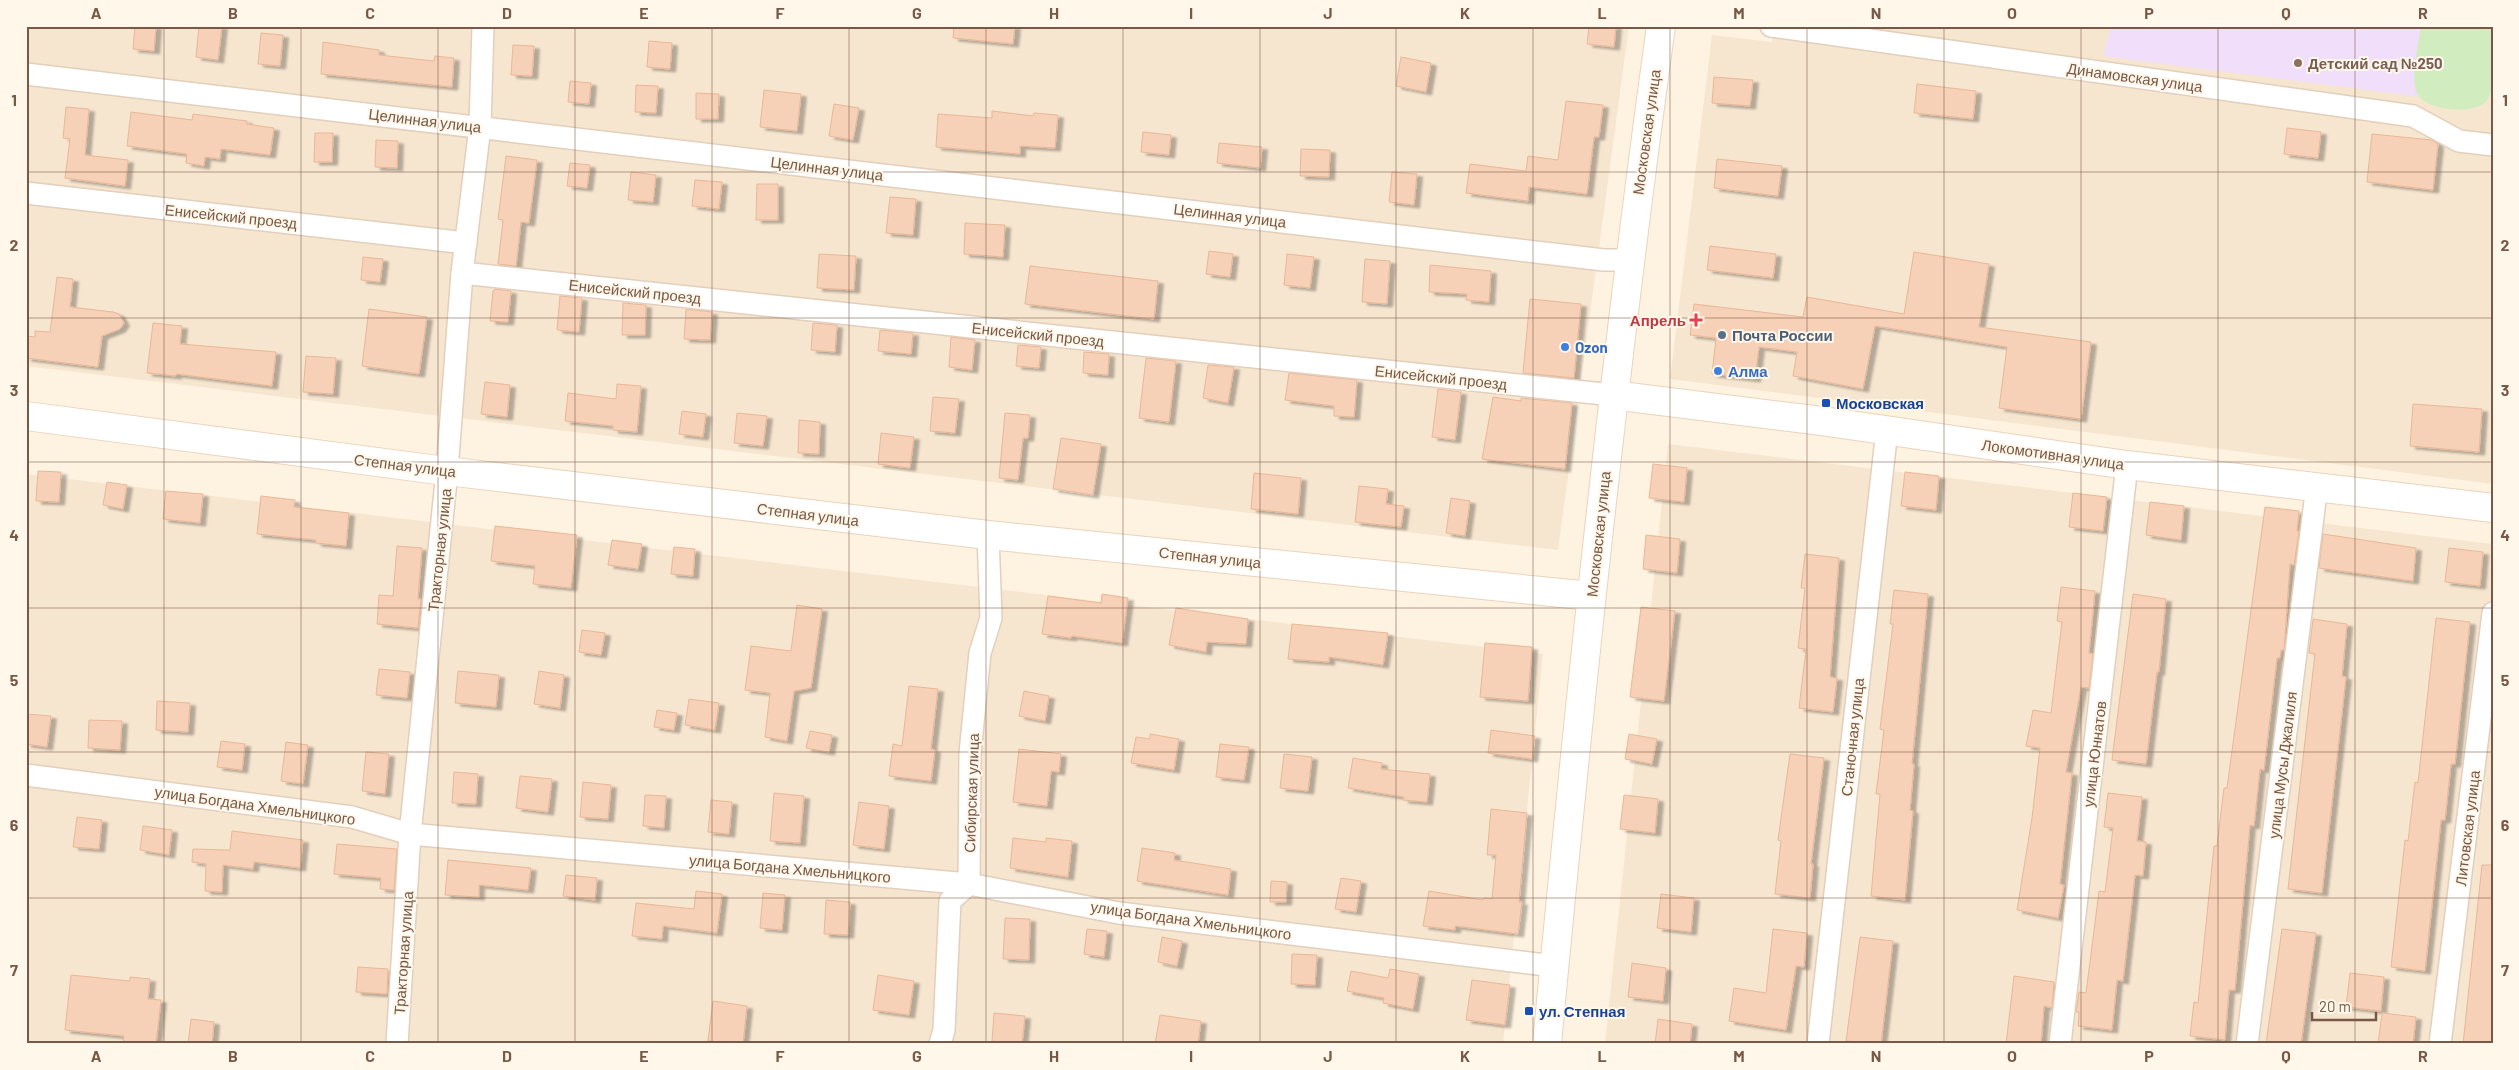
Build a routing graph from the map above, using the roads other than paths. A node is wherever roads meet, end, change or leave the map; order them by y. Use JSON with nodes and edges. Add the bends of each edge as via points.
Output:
{"nodes":[{"id":1,"x":483,"y":26,"type":"edge"},
{"id":2,"x":1661,"y":26,"type":"edge"},
{"id":3,"x":1771,"y":26,"type":"edge"},
{"id":4,"x":26,"y":74,"type":"edge"},
{"id":5,"x":480,"y":127,"type":"junction"},
{"id":6,"x":2493,"y":145,"type":"edge"},
{"id":7,"x":26,"y":193,"type":"edge"},
{"id":8,"x":466,"y":242,"type":"junction"},
{"id":9,"x":1629,"y":260,"type":"junction"},
{"id":10,"x":462,"y":273,"type":"junction"},
{"id":11,"x":1613,"y":395,"type":"junction"},
{"id":12,"x":26,"y":416,"type":"edge"},
{"id":13,"x":1887,"y":430,"type":"junction"},
{"id":14,"x":2127,"y":465,"type":"junction"},
{"id":15,"x":447,"y":471,"type":"junction"},
{"id":16,"x":2317,"y":486,"type":"junction"},
{"id":17,"x":2493,"y":508,"type":"edge"},
{"id":18,"x":988,"y":535,"type":"junction"},
{"id":19,"x":1591,"y":596,"type":"junction"},
{"id":20,"x":2493,"y":613,"type":"edge"},
{"id":21,"x":26,"y":776,"type":"edge"},
{"id":22,"x":410,"y":834,"type":"junction"},
{"id":23,"x":969,"y":884,"type":"junction"},
{"id":24,"x":1554,"y":966,"type":"junction"},
{"id":25,"x":397,"y":1044,"type":"edge"},
{"id":26,"x":940,"y":1044,"type":"edge"},
{"id":27,"x":1547,"y":1044,"type":"edge"},
{"id":28,"x":1818,"y":1044,"type":"edge"},
{"id":29,"x":2060,"y":1044,"type":"edge"},
{"id":30,"x":2247,"y":1044,"type":"edge"},
{"id":31,"x":2440,"y":1044,"type":"edge"}],
"edges":[{"from":1,"to":5,"type":"street","name":"Тракторная улица"},
{"from":2,"to":9,"type":"street","name":"Московская улица"},
{"from":3,"to":6,"type":"street","name":"Динамовская улица","via":[[2412,116],[2459,141]]},
{"from":4,"to":5,"type":"street","name":"Целинная улица"},
{"from":5,"to":8,"type":"street","name":"Тракторная улица"},
{"from":5,"to":9,"type":"street","name":"Целинная улица","via":[[1604,260]]},
{"from":7,"to":8,"type":"street","name":"Енисейский проезд"},
{"from":8,"to":10,"type":"street","name":"Тракторная улица"},
{"from":9,"to":11,"type":"street","name":"Московская улица"},
{"from":10,"to":11,"type":"street","name":"Енисейский проезд"},
{"from":10,"to":15,"type":"street","name":"Тракторная улица"},
{"from":11,"to":13,"type":"street","name":"Локомотивная улица"},
{"from":11,"to":19,"type":"street","name":"Московская улица"},
{"from":12,"to":15,"type":"street","name":"Степная улица"},
{"from":13,"to":14,"type":"street","name":"Локомотивная улица"},
{"from":13,"to":28,"type":"street","name":"Станочная улица"},
{"from":14,"to":16,"type":"street","name":"Локомотивная улица"},
{"from":14,"to":29,"type":"street","name":"улица Юннатов"},
{"from":15,"to":18,"type":"street","name":"Степная улица"},
{"from":15,"to":22,"type":"street","name":"Тракторная улица"},
{"from":16,"to":17,"type":"street","name":"Локомотивная улица"},
{"from":16,"to":30,"type":"street","name":"улица Мусы Джалиля"},
{"from":18,"to":19,"type":"street","name":"Степная улица"},
{"from":18,"to":23,"type":"street","name":"Сибирская улица","via":[[991,618],[980,653],[970,753]]},
{"from":19,"to":24,"type":"street","name":"Московская улица"},
{"from":20,"to":31,"type":"street","name":"Литовская улица"},
{"from":21,"to":22,"type":"street","name":"улица Богдана Хмельницкого","via":[[352,817]]},
{"from":22,"to":23,"type":"street","name":"улица Богдана Хмельницкого"},
{"from":22,"to":25,"type":"street","name":"Тракторная улица"},
{"from":23,"to":24,"type":"street","name":"улица Богдана Хмельницкого","via":[[1120,913]]},
{"from":23,"to":26,"type":"street","via":[[950,901],[944,1030]]},
{"from":24,"to":27,"type":"street","name":"Московская улица"}]}
